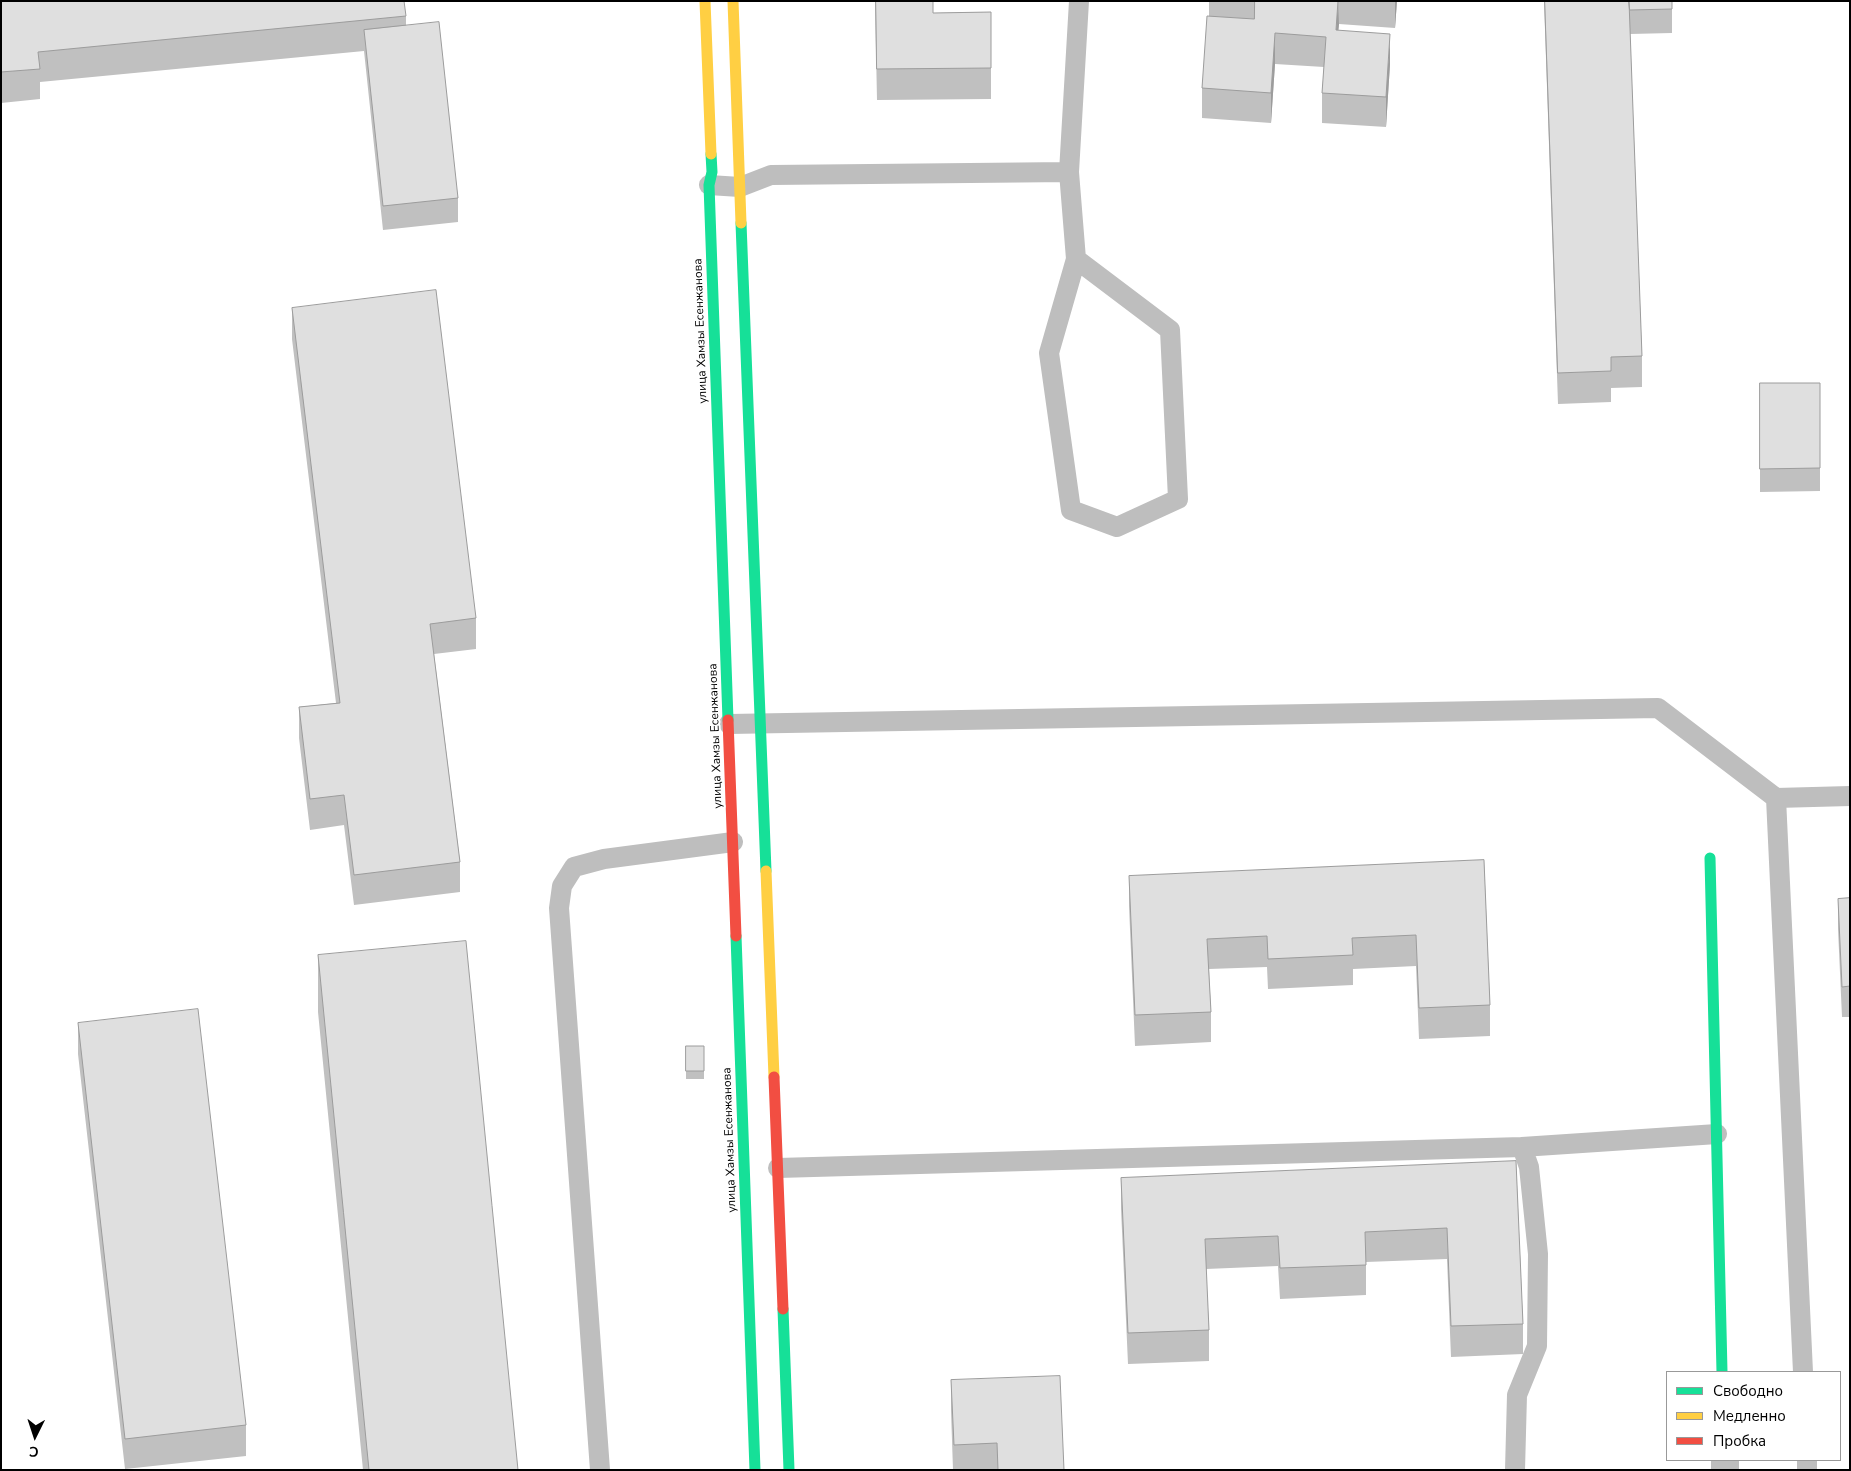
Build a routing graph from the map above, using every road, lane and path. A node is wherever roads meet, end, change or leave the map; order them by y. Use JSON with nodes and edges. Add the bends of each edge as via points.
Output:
{"nodes":[{"id":1,"x":705,"y":1,"type":"edge"},
{"id":2,"x":734,"y":1,"type":"edge"},
{"id":3,"x":1079,"y":1,"type":"edge"},
{"id":4,"x":1069,"y":172,"type":"junction"},
{"id":5,"x":709,"y":185,"type":"junction"},
{"id":6,"x":740,"y":187,"type":"junction"},
{"id":7,"x":1076,"y":259,"type":"junction"},
{"id":8,"x":729,"y":724,"type":"junction"},
{"id":9,"x":761,"y":724,"type":"junction"},
{"id":10,"x":1850,"y":796,"type":"edge"},
{"id":11,"x":1776,"y":798,"type":"junction"},
{"id":12,"x":733,"y":842,"type":"junction"},
{"id":13,"x":1710,"y":858,"type":"dead end"},
{"id":14,"x":1716,"y":1134,"type":"junction"},
{"id":15,"x":1522,"y":1147,"type":"junction"},
{"id":16,"x":778,"y":1168,"type":"junction"},
{"id":17,"x":1722,"y":1371,"type":"edge"},
{"id":18,"x":1803,"y":1371,"type":"edge"},
{"id":19,"x":600,"y":1470,"type":"edge"},
{"id":20,"x":755,"y":1470,"type":"edge"},
{"id":21,"x":789,"y":1470,"type":"edge"},
{"id":22,"x":1515,"y":1470,"type":"edge"}],
"edges":[{"from":1,"to":5,"type":"main road","name":"улица Хамзы Есенжанова","via":[[712,172]]},
{"from":2,"to":6,"type":"main road"},
{"from":3,"to":4,"type":"lane"},
{"from":4,"to":6,"type":"lane","via":[[771,175]]},
{"from":4,"to":7,"type":"lane"},
{"from":5,"to":6,"type":"lane"},
{"from":5,"to":8,"type":"main road","name":"улица Хамзы Есенжанова"},
{"from":6,"to":9,"type":"main road"},
{"from":7,"to":7,"type":"lane","via":[[1049,354],[1071,510],[1117,527],[1178,498],[1170,330]]},
{"from":8,"to":9,"type":"lane"},
{"from":8,"to":12,"type":"main road","name":"улица Хамзы Есенжанова"},
{"from":9,"to":11,"type":"lane","via":[[1658,708]]},
{"from":9,"to":16,"type":"main road"},
{"from":10,"to":11,"type":"lane"},
{"from":11,"to":18,"type":"lane"},
{"from":12,"to":19,"type":"lane","via":[[604,859],[574,867],[562,886],[559,908]]},
{"from":12,"to":20,"type":"main road","name":"улица Хамзы Есенжанова"},
{"from":13,"to":14,"type":"main road"},
{"from":14,"to":15,"type":"lane"},
{"from":14,"to":17,"type":"main road"},
{"from":15,"to":16,"type":"lane"},
{"from":15,"to":22,"type":"lane","via":[[1529,1167],[1538,1254],[1537,1346],[1517,1395]]},
{"from":16,"to":21,"type":"main road"}]}
